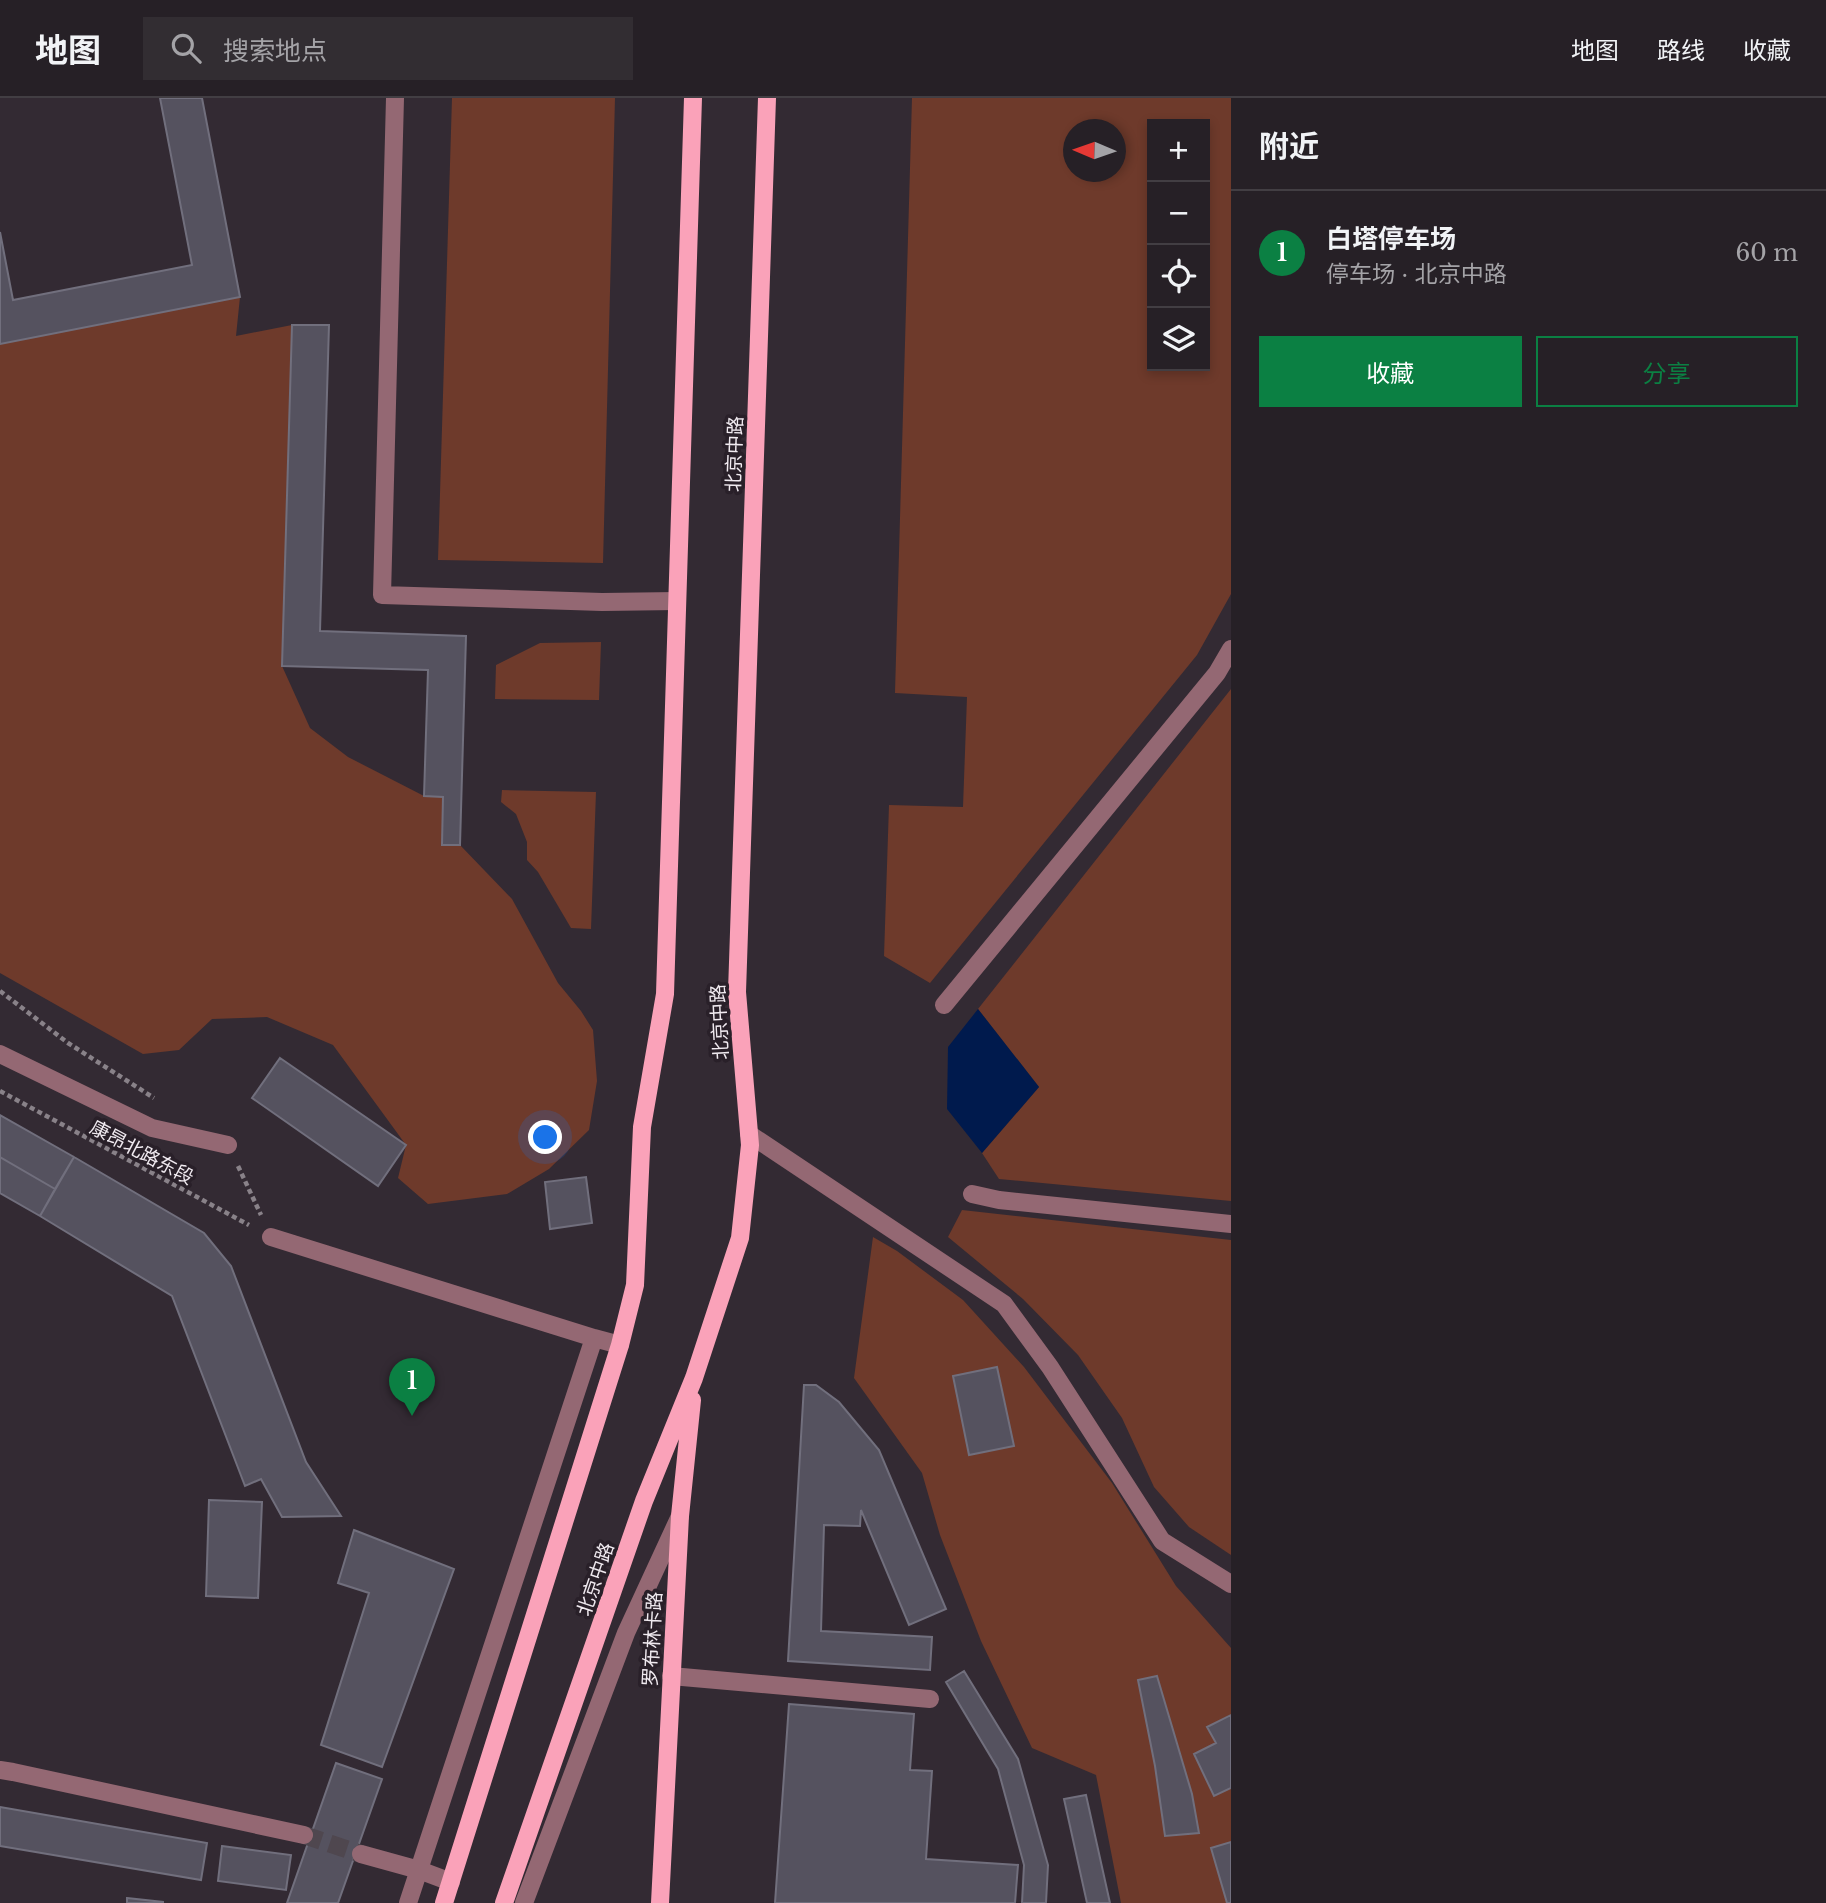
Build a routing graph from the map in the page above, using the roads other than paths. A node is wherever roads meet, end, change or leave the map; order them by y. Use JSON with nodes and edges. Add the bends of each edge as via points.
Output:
{"nodes":[{"id":1,"x":395,"y":98,"type":"edge"},
{"id":2,"x":692,"y":98,"type":"edge"},
{"id":3,"x":767,"y":98,"type":"edge"},
{"id":4,"x":677,"y":601,"type":"junction"},
{"id":5,"x":1231,"y":649,"type":"edge"},
{"id":6,"x":944,"y":1005,"type":"dead end"},
{"id":7,"x":0,"y":1054,"type":"edge"},
{"id":8,"x":748,"y":1134,"type":"junction"},
{"id":9,"x":228,"y":1145,"type":"dead end"},
{"id":10,"x":972,"y":1194,"type":"dead end"},
{"id":11,"x":1231,"y":1224,"type":"edge"},
{"id":12,"x":271,"y":1237,"type":"road end"},
{"id":13,"x":594,"y":1338,"type":"junction"},
{"id":14,"x":620,"y":1345,"type":"junction"},
{"id":15,"x":694,"y":1378,"type":"junction"},
{"id":16,"x":680,"y":1516,"type":"junction"},
{"id":17,"x":1231,"y":1584,"type":"edge"},
{"id":18,"x":671,"y":1676,"type":"junction"},
{"id":19,"x":930,"y":1699,"type":"dead end"},
{"id":20,"x":0,"y":1770,"type":"edge"},
{"id":21,"x":304,"y":1835,"type":"tunnel mouth"},
{"id":22,"x":361,"y":1854,"type":"tunnel mouth"},
{"id":23,"x":419,"y":1870,"type":"junction"},
{"id":24,"x":451,"y":1882,"type":"junction"},
{"id":25,"x":408,"y":1903,"type":"edge"},
{"id":26,"x":444,"y":1903,"type":"edge"},
{"id":27,"x":504,"y":1903,"type":"edge"},
{"id":28,"x":524,"y":1903,"type":"edge"},
{"id":29,"x":660,"y":1903,"type":"edge"}],
"edges":[{"from":1,"to":4,"type":"street","via":[[382,596]]},
{"from":2,"to":4,"type":"main road"},
{"from":3,"to":8,"type":"main road","name":"北京中路","via":[[737,992]]},
{"from":4,"to":14,"type":"main road","via":[[665,994],[642,1127],[635,1285]]},
{"from":5,"to":6,"type":"street","via":[[1217,673]]},
{"from":7,"to":9,"type":"street","via":[[152,1128]]},
{"from":8,"to":15,"type":"main road","name":"北京中路","via":[[740,1238]]},
{"from":8,"to":17,"type":"street","via":[[1004,1304],[1162,1541]]},
{"from":10,"to":11,"type":"street"},
{"from":12,"to":13,"type":"street"},
{"from":13,"to":14,"type":"street"},
{"from":13,"to":23,"type":"street"},
{"from":14,"to":24,"type":"main road"},
{"from":15,"to":16,"type":"main road","name":"罗布林卡路"},
{"from":15,"to":27,"type":"main road","name":"北京中路","via":[[644,1501]]},
{"from":16,"to":18,"type":"main road","name":"罗布林卡路"},
{"from":16,"to":28,"type":"street","via":[[626,1633]]},
{"from":18,"to":19,"type":"street"},
{"from":18,"to":29,"type":"main road","name":"罗布林卡路"},
{"from":20,"to":21,"type":"street"},
{"from":22,"to":23,"type":"street"},
{"from":23,"to":24,"type":"street"},
{"from":23,"to":25,"type":"street"},
{"from":24,"to":26,"type":"main road"}]}
